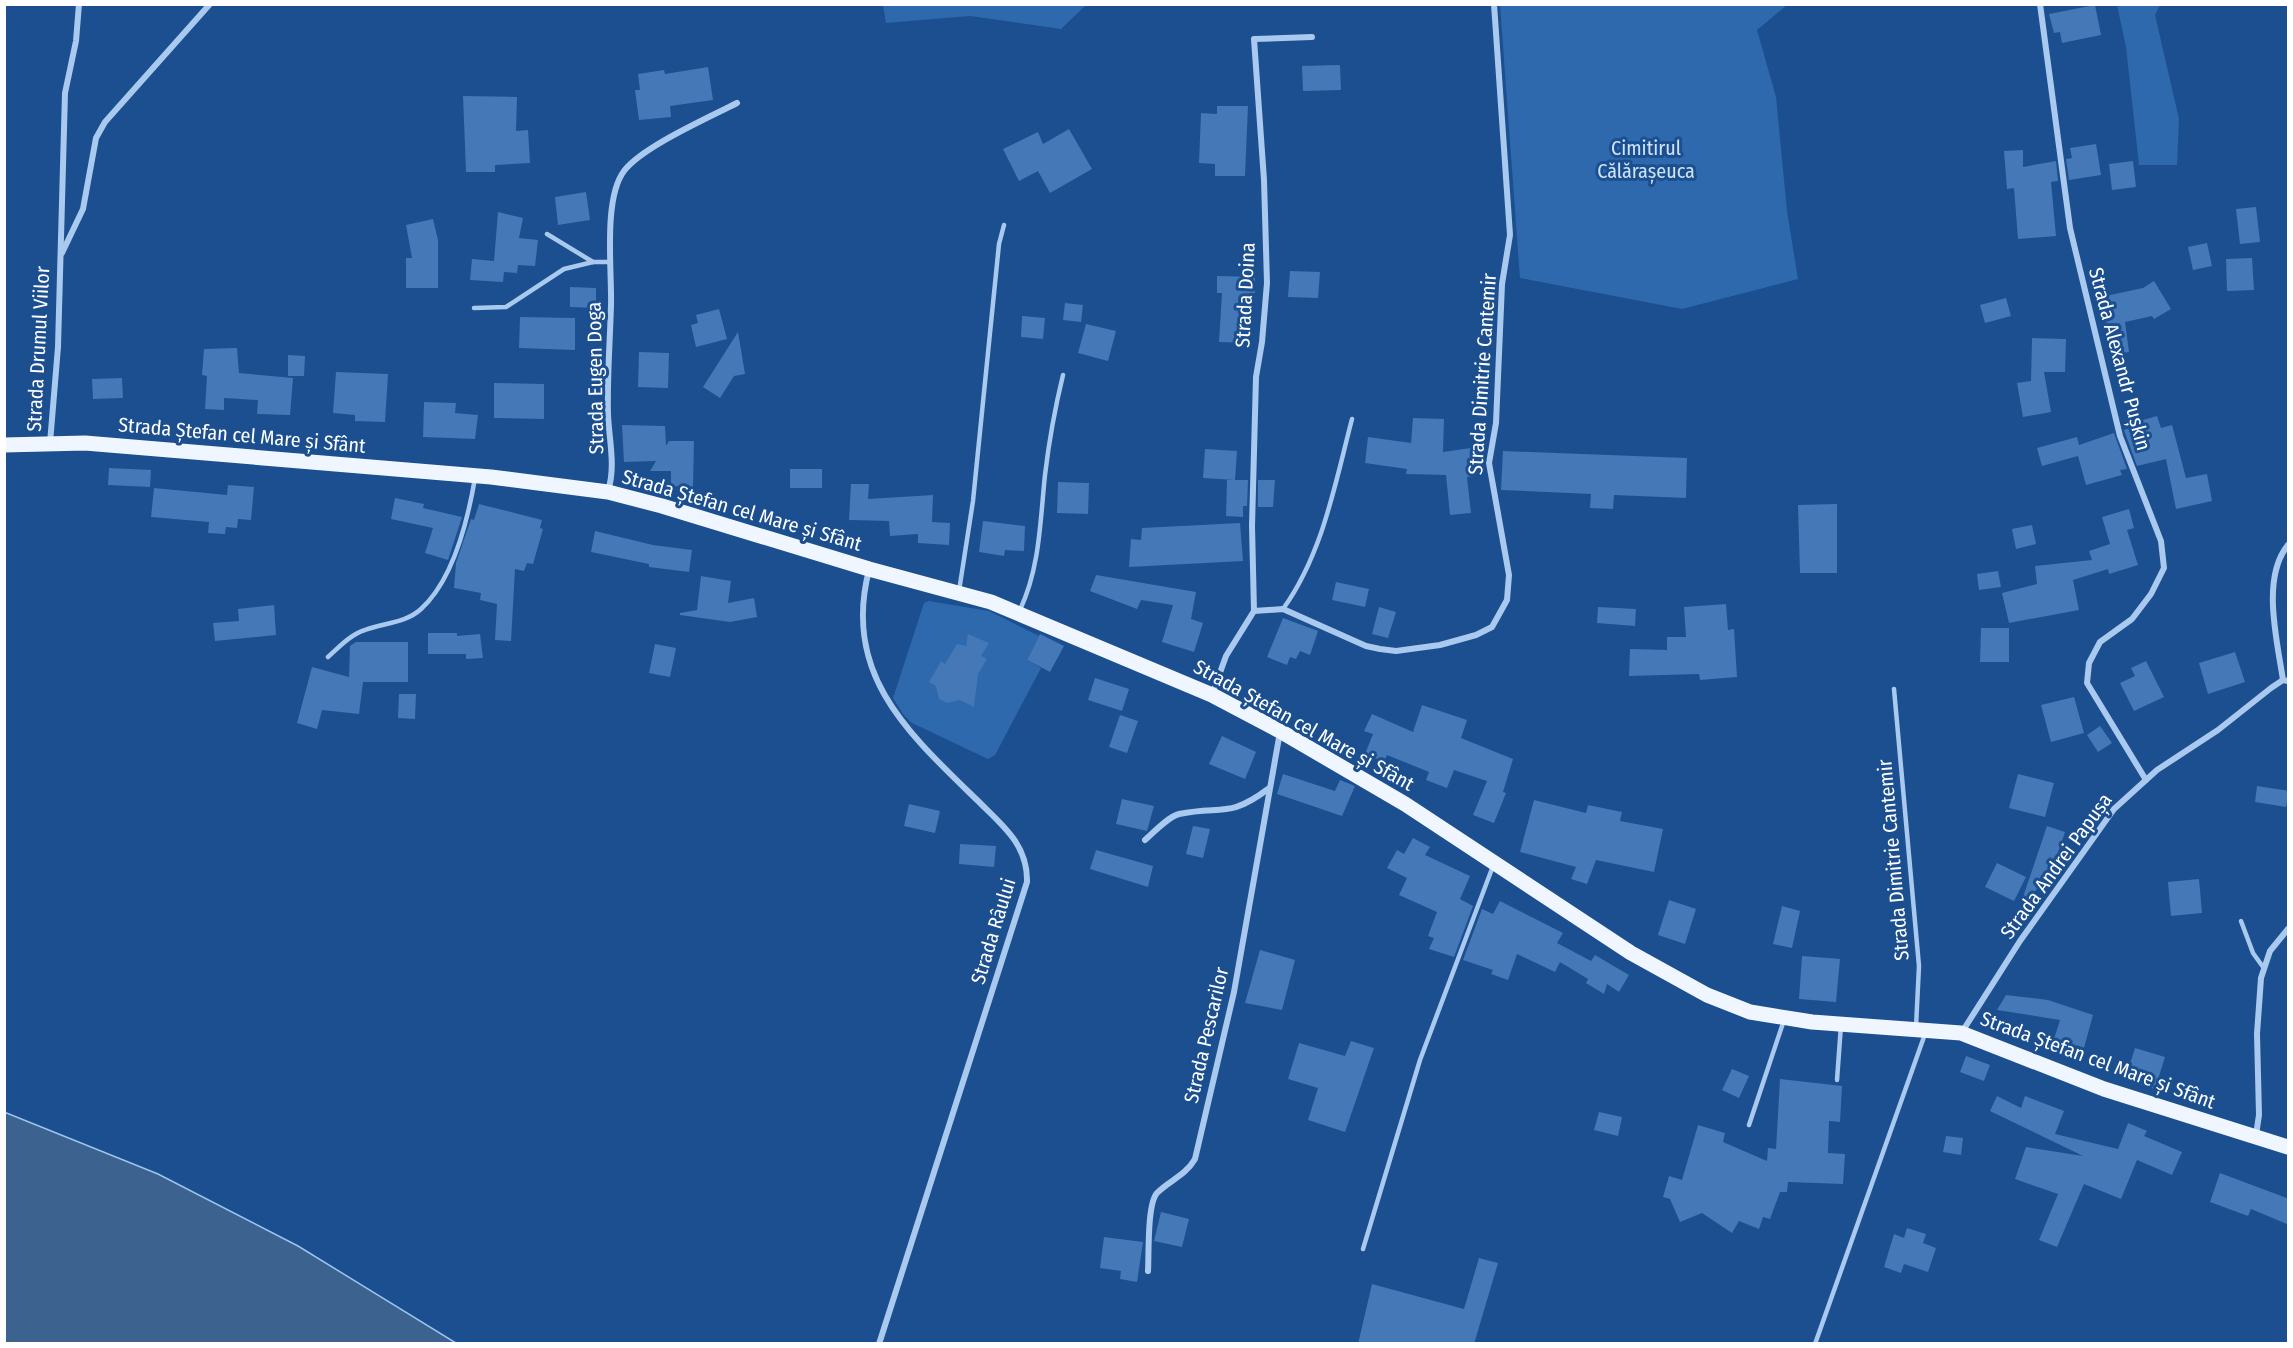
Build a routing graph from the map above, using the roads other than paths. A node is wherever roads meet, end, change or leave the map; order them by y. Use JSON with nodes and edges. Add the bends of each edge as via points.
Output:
{"nodes":[{"id":1,"x":79,"y":4,"type":"edge"},
{"id":2,"x":210,"y":4,"type":"edge"},
{"id":3,"x":1494,"y":4,"type":"edge"},
{"id":4,"x":2040,"y":4,"type":"edge"},
{"id":5,"x":1312,"y":37,"type":"dead end"},
{"id":6,"x":737,"y":103,"type":"dead end"},
{"id":7,"x":1004,"y":225,"type":"dead end"},
{"id":8,"x":547,"y":234,"type":"dead end"},
{"id":9,"x":60,"y":256,"type":"junction"},
{"id":10,"x":592,"y":262,"type":"junction"},
{"id":11,"x":608,"y":262,"type":"junction"},
{"id":12,"x":474,"y":308,"type":"dead end"},
{"id":13,"x":1063,"y":375,"type":"dead end"},
{"id":14,"x":1352,"y":419,"type":"dead end"},
{"id":15,"x":50,"y":444,"type":"junction"},
{"id":16,"x":4,"y":445,"type":"edge"},
{"id":17,"x":476,"y":476,"type":"junction"},
{"id":18,"x":608,"y":492,"type":"junction"},
{"id":19,"x":2289,"y":545,"type":"edge"},
{"id":20,"x":869,"y":569,"type":"junction"},
{"id":21,"x":958,"y":592,"type":"junction"},
{"id":22,"x":1283,"y":609,"type":"junction"},
{"id":23,"x":1254,"y":611,"type":"junction"},
{"id":24,"x":1019,"y":613,"type":"junction"},
{"id":25,"x":328,"y":657,"type":"dead end"},
{"id":26,"x":2286,"y":681,"type":"edge"},
{"id":27,"x":1894,"y":689,"type":"dead end"},
{"id":28,"x":1212,"y":695,"type":"junction"},
{"id":29,"x":1280,"y":731,"type":"junction"},
{"id":30,"x":2146,"y":780,"type":"junction"},
{"id":31,"x":1269,"y":789,"type":"junction"},
{"id":32,"x":1145,"y":840,"type":"dead end"},
{"id":33,"x":1496,"y":861,"type":"junction"},
{"id":34,"x":2241,"y":921,"type":"dead end"},
{"id":35,"x":2289,"y":929,"type":"edge"},
{"id":36,"x":2262,"y":967,"type":"junction"},
{"id":37,"x":1785,"y":1018,"type":"junction"},
{"id":38,"x":1841,"y":1024,"type":"junction"},
{"id":39,"x":1922,"y":1028,"type":"junction"},
{"id":40,"x":1961,"y":1033,"type":"junction"},
{"id":41,"x":1837,"y":1080,"type":"dead end"},
{"id":42,"x":1749,"y":1125,"type":"dead end"},
{"id":43,"x":2255,"y":1138,"type":"junction"},
{"id":44,"x":2289,"y":1147,"type":"edge"},
{"id":45,"x":1363,"y":1249,"type":"dead end"},
{"id":46,"x":1148,"y":1271,"type":"dead end"},
{"id":47,"x":879,"y":1344,"type":"edge"},
{"id":48,"x":1815,"y":1344,"type":"edge"}],
"edges":[{"from":1,"to":9,"type":"street","name":"Strada Drumul Viilor","via":[[65,93]]},
{"from":2,"to":9,"type":"street","name":"Strada Drumul Viilor","via":[[105,122],[96,138],[83,209]]},
{"from":3,"to":22,"type":"street","name":"Strada Dimitrie Cantemir","via":[[1510,235],[1502,284],[1497,423],[1489,463],[1509,575],[1507,600],[1492,627],[1484,632],[1440,645],[1396,651],[1366,646]]},
{"from":4,"to":30,"type":"street","name":"Strada Alexandr Pușkin","via":[[2070,228],[2120,436],[2161,541],[2164,568],[2151,594],[2132,620],[2100,642],[2089,663],[2086,683]]},
{"from":5,"to":23,"type":"street","name":"Strada Doina","via":[[1254,39],[1267,283],[1256,377],[1251,526]]},
{"from":6,"to":11,"type":"street","name":"Strada Eugen Doga","via":[[655,147],[623,171],[612,212]]},
{"from":7,"to":21,"type":"lane","via":[[973,501]]},
{"from":8,"to":10,"type":"lane"},
{"from":9,"to":15,"type":"street","name":"Strada Drumul Viilor"},
{"from":10,"to":11,"type":"lane"},
{"from":10,"to":12,"type":"lane","via":[[564,269],[506,307]]},
{"from":11,"to":18,"type":"street","name":"Strada Eugen Doga","via":[[608,403],[613,476]]},
{"from":13,"to":24,"type":"lane","via":[[1045,474],[1040,543],[1029,591]]},
{"from":14,"to":22,"type":"lane","via":[[1314,555]]},
{"from":15,"to":16,"type":"main road","name":"Strada Ștefan cel Mare și Sfânt"},
{"from":15,"to":17,"type":"main road","name":"Strada Ștefan cel Mare și Sfânt","via":[[85,443]]},
{"from":17,"to":18,"type":"main road","name":"Strada Ștefan cel Mare și Sfânt"},
{"from":17,"to":25,"type":"lane","via":[[463,532],[446,574],[421,610],[394,623],[363,630]]},
{"from":18,"to":20,"type":"main road","name":"Strada Ștefan cel Mare și Sfânt"},
{"from":19,"to":26,"type":"street","via":[[2279,556],[2274,585]]},
{"from":20,"to":21,"type":"main road","name":"Strada Ștefan cel Mare și Sfânt"},
{"from":20,"to":47,"type":"street","name":"Strada Râului","via":[[861,611],[867,656],[886,701],[1010,833],[1020,846],[1027,870],[1027,882]]},
{"from":21,"to":24,"type":"main road","name":"Strada Ștefan cel Mare și Sfânt"},
{"from":22,"to":23,"type":"street","name":"Strada Dimitrie Cantemir"},
{"from":23,"to":28,"type":"street","via":[[1226,656]]},
{"from":24,"to":28,"type":"main road","name":"Strada Ștefan cel Mare și Sfânt"},
{"from":26,"to":30,"type":"street","name":"Strada Andrei Papușa"},
{"from":27,"to":39,"type":"lane","name":"Strada Dimitrie Cantemir"},
{"from":28,"to":29,"type":"main road","name":"Strada Ștefan cel Mare și Sfânt"},
{"from":29,"to":31,"type":"street","name":"Strada Pescarilor"},
{"from":29,"to":33,"type":"main road","name":"Strada Ștefan cel Mare și Sfânt"},
{"from":30,"to":40,"type":"street","name":"Strada Andrei Papușa","via":[[2114,809],[2020,941]]},
{"from":31,"to":32,"type":"street","via":[[1248,804],[1228,811],[1177,814]]},
{"from":31,"to":46,"type":"street","name":"Strada Pescarilor","via":[[1241,957],[1195,1159],[1182,1176],[1156,1195]]},
{"from":33,"to":37,"type":"main road","name":"Strada Ștefan cel Mare și Sfânt","via":[[1670,976],[1750,1012]]},
{"from":33,"to":45,"type":"lane","via":[[1420,1060]]},
{"from":34,"to":36,"type":"lane"},
{"from":35,"to":36,"type":"street"},
{"from":36,"to":43,"type":"street","via":[[2257,1034],[2259,1115]]},
{"from":37,"to":38,"type":"main road","name":"Strada Ștefan cel Mare și Sfânt"},
{"from":37,"to":42,"type":"lane"},
{"from":38,"to":39,"type":"main road","name":"Strada Ștefan cel Mare și Sfânt"},
{"from":38,"to":41,"type":"lane"},
{"from":39,"to":40,"type":"main road","name":"Strada Ștefan cel Mare și Sfânt"},
{"from":39,"to":48,"type":"lane"},
{"from":40,"to":43,"type":"main road","name":"Strada Ștefan cel Mare și Sfânt","via":[[2104,1089]]},
{"from":43,"to":44,"type":"main road","name":"Strada Ștefan cel Mare și Sfânt"}]}
